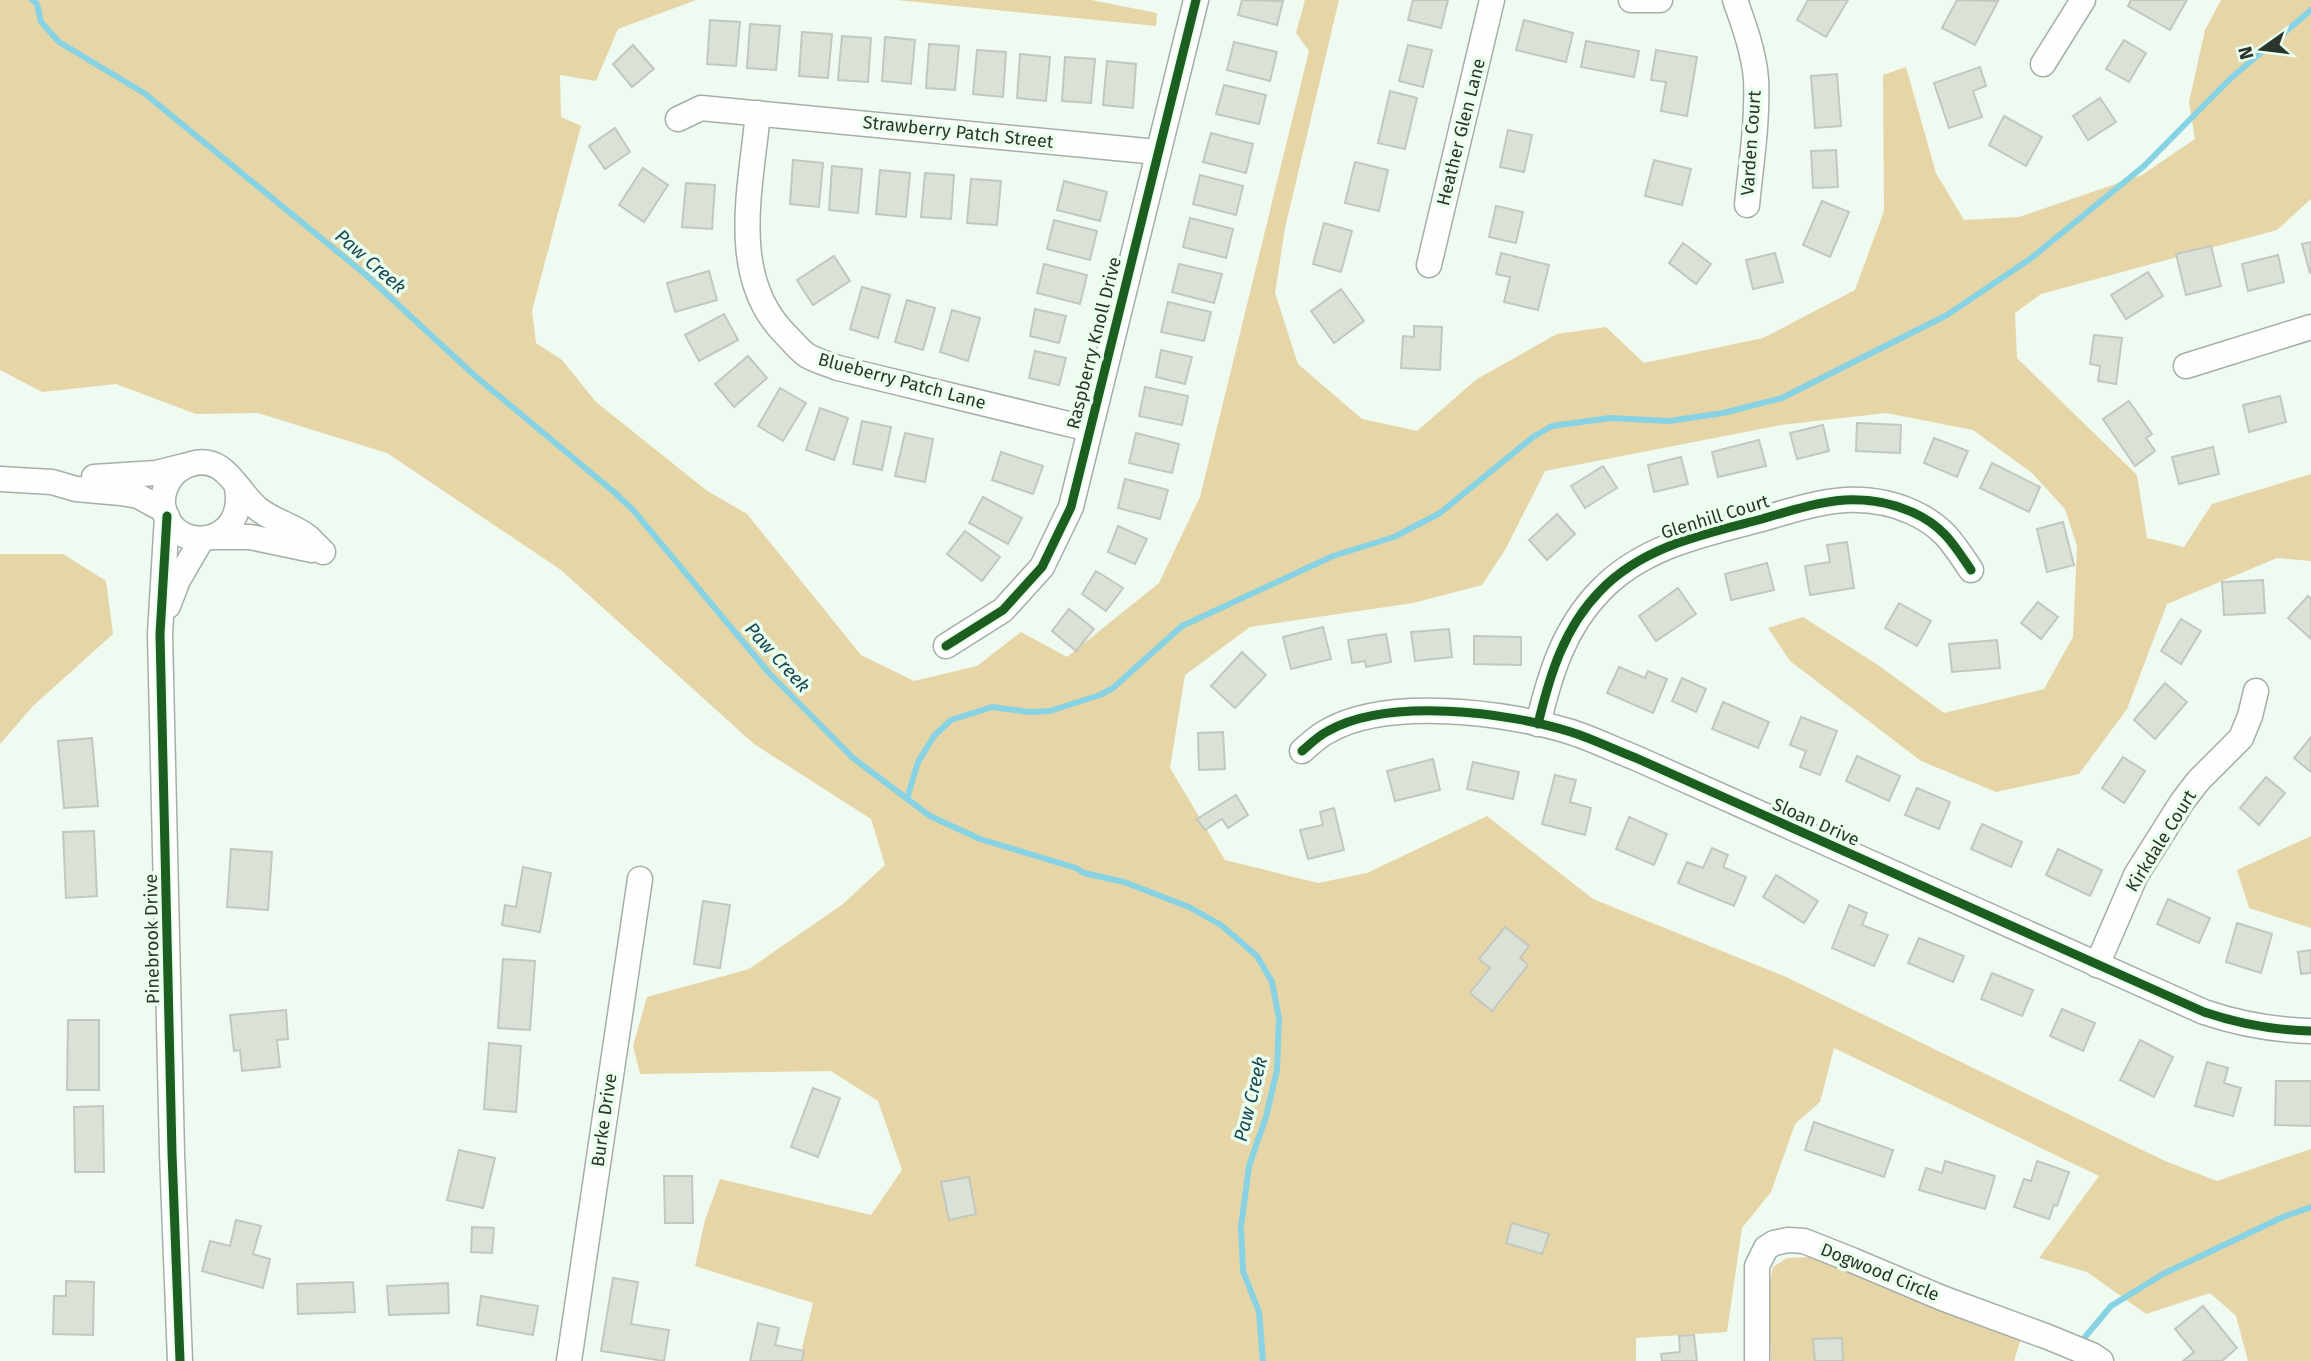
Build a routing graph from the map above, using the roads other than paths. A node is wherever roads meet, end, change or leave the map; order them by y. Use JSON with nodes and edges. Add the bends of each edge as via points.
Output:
{"nodes":[{"id":1,"x":1196,"y":0,"type":"edge"},
{"id":2,"x":1492,"y":0,"type":"edge"},
{"id":3,"x":1631,"y":0,"type":"edge"},
{"id":4,"x":1660,"y":0,"type":"edge"},
{"id":5,"x":1735,"y":0,"type":"edge"},
{"id":6,"x":2083,"y":0,"type":"edge"},
{"id":7,"x":2043,"y":64,"type":"dead end"},
{"id":8,"x":758,"y":113,"type":"junction"},
{"id":9,"x":678,"y":119,"type":"dead end"},
{"id":10,"x":1157,"y":152,"type":"junction"},
{"id":11,"x":1747,"y":205,"type":"dead end"},
{"id":12,"x":1429,"y":265,"type":"dead end"},
{"id":13,"x":2311,"y":327,"type":"edge"},
{"id":14,"x":2186,"y":366,"type":"dead end"},
{"id":15,"x":1089,"y":429,"type":"junction"},
{"id":16,"x":184,"y":466,"type":"junction"},
{"id":17,"x":0,"y":479,"type":"edge"},
{"id":18,"x":52,"y":482,"type":"junction"},
{"id":19,"x":237,"y":488,"type":"junction"},
{"id":20,"x":166,"y":513,"type":"junction"},
{"id":21,"x":207,"y":538,"type":"junction"},
{"id":22,"x":1971,"y":570,"type":"dead end"},
{"id":23,"x":162,"y":615,"type":"junction"},
{"id":24,"x":946,"y":646,"type":"dead end"},
{"id":25,"x":2256,"y":691,"type":"dead end"},
{"id":26,"x":1538,"y":724,"type":"junction"},
{"id":27,"x":1302,"y":751,"type":"dead end"},
{"id":28,"x":639,"y":879,"type":"dead end"},
{"id":29,"x":2097,"y":965,"type":"junction"},
{"id":30,"x":2311,"y":1031,"type":"edge"},
{"id":31,"x":180,"y":1361,"type":"edge"},
{"id":32,"x":569,"y":1361,"type":"edge"},
{"id":33,"x":1757,"y":1361,"type":"edge"},
{"id":34,"x":2101,"y":1361,"type":"edge"}],
"edges":[{"from":1,"to":10,"type":"street","name":"Raspberry Knoll Drive"},
{"from":2,"to":12,"type":"street","name":"Heather Glen Lane"},
{"from":3,"to":4,"type":"street"},
{"from":5,"to":11,"type":"street","name":"Varden Court","via":[[1755,76]]},
{"from":6,"to":7,"type":"street"},
{"from":8,"to":9,"type":"street","name":"Strawberry Patch Street","via":[[701,108]]},
{"from":8,"to":10,"type":"street","name":"Strawberry Patch Street"},
{"from":8,"to":15,"type":"street","name":"Blueberry Patch Lane","via":[[748,262],[773,323],[807,355],[838,368]]},
{"from":10,"to":15,"type":"street","name":"Raspberry Knoll Drive"},
{"from":13,"to":14,"type":"street"},
{"from":15,"to":24,"type":"street","name":"Raspberry Knoll Drive","via":[[1070,508],[1042,567],[1003,610]]},
{"from":16,"to":18,"type":"street","via":[[156,473]]},
{"from":16,"to":19,"type":"street","via":[[209,463],[221,468]]},
{"from":16,"to":20,"type":"street","via":[[167,485],[163,497]]},
{"from":17,"to":18,"type":"street"},
{"from":18,"to":20,"type":"street","via":[[138,496]]},
{"from":19,"to":21,"type":"street","via":[[240,500],[232,524]]},
{"from":19,"to":21,"type":"street","via":[[257,508],[307,536],[323,552],[250,537]]},
{"from":20,"to":21,"type":"street","via":[[178,531]]},
{"from":20,"to":23,"type":"street","name":"Pinebrook Drive"},
{"from":21,"to":23,"type":"street","name":"Pinebrook Drive","via":[[178,580]]},
{"from":22,"to":26,"type":"street","name":"Glenhill Court","via":[[1940,528],[1910,510],[1877,501],[1814,505],[1673,544],[1611,580],[1577,618],[1562,644]]},
{"from":23,"to":31,"type":"street","name":"Pinebrook Drive"},
{"from":25,"to":29,"type":"street","name":"Kirkdale Court","via":[[2241,738],[2198,781],[2136,875]]},
{"from":26,"to":27,"type":"street","name":"Sloan Drive","via":[[1473,713],[1381,714],[1326,732]]},
{"from":26,"to":29,"type":"street","name":"Sloan Drive","via":[[1636,758]]},
{"from":28,"to":32,"type":"street","name":"Burke Drive"},
{"from":29,"to":30,"type":"street","name":"Sloan Drive","via":[[2215,1016],[2274,1030]]},
{"from":33,"to":34,"type":"street","name":"Dogwood Circle","via":[[1757,1266],[1766,1248],[1788,1240],[1804,1241]]}]}
